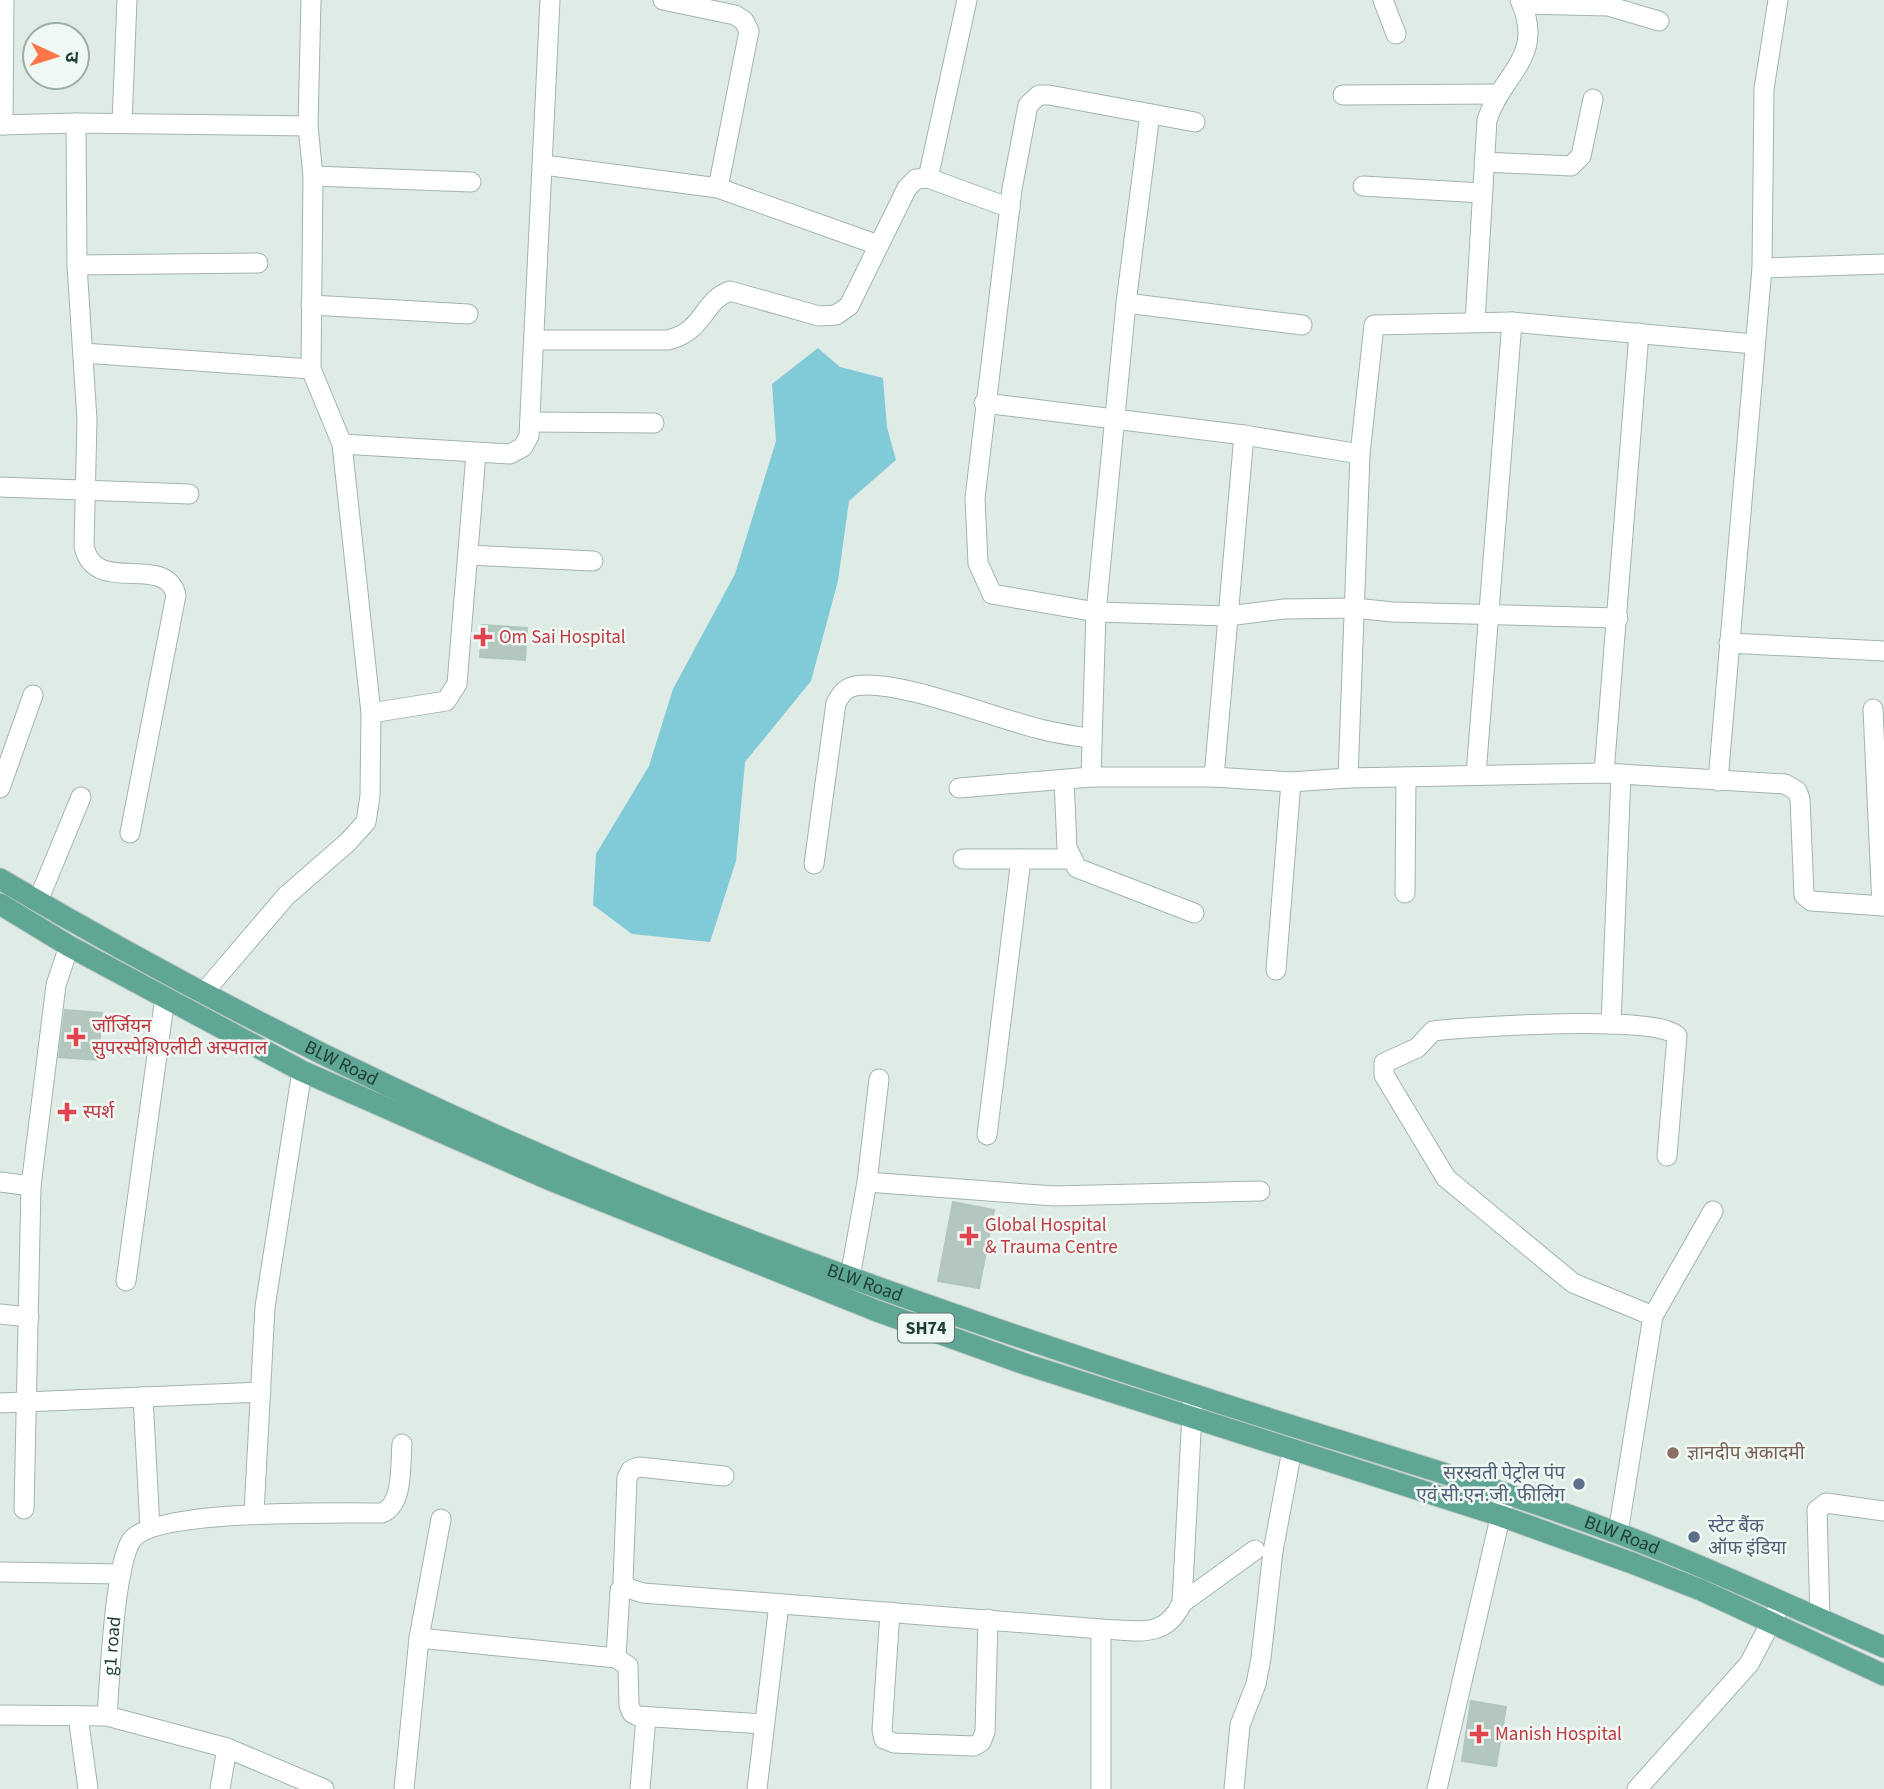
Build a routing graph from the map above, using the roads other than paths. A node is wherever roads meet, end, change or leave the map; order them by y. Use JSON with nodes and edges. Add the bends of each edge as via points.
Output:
{"nodes":[{"id":1,"x":4,"y":0,"type":"edge"},
{"id":2,"x":127,"y":0,"type":"edge"},
{"id":3,"x":311,"y":0,"type":"edge"},
{"id":4,"x":550,"y":0,"type":"edge"},
{"id":5,"x":663,"y":0,"type":"edge"},
{"id":6,"x":967,"y":0,"type":"edge"},
{"id":7,"x":1383,"y":0,"type":"edge"},
{"id":8,"x":1778,"y":0,"type":"edge"},
{"id":9,"x":1521,"y":2,"type":"edge"},
{"id":10,"x":1660,"y":21,"type":"dead end"},
{"id":11,"x":1396,"y":34,"type":"dead end"},
{"id":12,"x":1343,"y":94,"type":"dead end"},
{"id":13,"x":1498,"y":94,"type":"junction"},
{"id":14,"x":1593,"y":99,"type":"dead end"},
{"id":15,"x":1150,"y":114,"type":"junction"},
{"id":16,"x":1195,"y":122,"type":"dead end"},
{"id":17,"x":76,"y":123,"type":"junction"},
{"id":18,"x":122,"y":123,"type":"junction"},
{"id":19,"x":1,"y":125,"type":"edge"},
{"id":20,"x":308,"y":126,"type":"junction"},
{"id":21,"x":1484,"y":162,"type":"junction"},
{"id":22,"x":544,"y":165,"type":"junction"},
{"id":23,"x":313,"y":176,"type":"junction"},
{"id":24,"x":928,"y":178,"type":"junction"},
{"id":25,"x":471,"y":182,"type":"dead end"},
{"id":26,"x":1363,"y":186,"type":"dead end"},
{"id":27,"x":718,"y":188,"type":"junction"},
{"id":28,"x":1482,"y":193,"type":"junction"},
{"id":29,"x":1010,"y":208,"type":"junction"},
{"id":30,"x":878,"y":245,"type":"junction"},
{"id":31,"x":258,"y":263,"type":"dead end"},
{"id":32,"x":1884,"y":264,"type":"edge"},
{"id":33,"x":77,"y":265,"type":"junction"},
{"id":34,"x":1762,"y":268,"type":"junction"},
{"id":35,"x":1126,"y":303,"type":"junction"},
{"id":36,"x":311,"y":305,"type":"junction"},
{"id":37,"x":468,"y":314,"type":"dead end"},
{"id":38,"x":1512,"y":322,"type":"junction"},
{"id":39,"x":1475,"y":323,"type":"junction"},
{"id":40,"x":1301,"y":325,"type":"dead end"},
{"id":41,"x":1639,"y":333,"type":"junction"},
{"id":42,"x":534,"y":340,"type":"junction"},
{"id":43,"x":1755,"y":344,"type":"junction"},
{"id":44,"x":83,"y":353,"type":"junction"},
{"id":45,"x":311,"y":369,"type":"junction"},
{"id":46,"x":984,"y":403,"type":"junction"},
{"id":47,"x":1115,"y":419,"type":"junction"},
{"id":48,"x":530,"y":422,"type":"junction"},
{"id":49,"x":654,"y":423,"type":"dead end"},
{"id":50,"x":1244,"y":435,"type":"junction"},
{"id":51,"x":342,"y":444,"type":"junction"},
{"id":52,"x":476,"y":454,"type":"junction"},
{"id":53,"x":1360,"y":454,"type":"junction"},
{"id":54,"x":0,"y":486,"type":"edge"},
{"id":55,"x":87,"y":491,"type":"junction"},
{"id":56,"x":189,"y":494,"type":"dead end"},
{"id":57,"x":468,"y":555,"type":"junction"},
{"id":58,"x":593,"y":561,"type":"dead end"},
{"id":59,"x":1354,"y":608,"type":"junction"},
{"id":60,"x":1096,"y":612,"type":"junction"},
{"id":61,"x":1487,"y":615,"type":"junction"},
{"id":62,"x":1228,"y":616,"type":"junction"},
{"id":63,"x":1618,"y":618,"type":"junction"},
{"id":64,"x":1729,"y":643,"type":"junction"},
{"id":65,"x":1884,"y":651,"type":"edge"},
{"id":66,"x":33,"y":695,"type":"dead end"},
{"id":67,"x":1873,"y":709,"type":"dead end"},
{"id":68,"x":371,"y":713,"type":"junction"},
{"id":69,"x":1092,"y":738,"type":"junction"},
{"id":70,"x":1612,"y":773,"type":"junction"},
{"id":71,"x":1476,"y":775,"type":"junction"},
{"id":72,"x":1091,"y":777,"type":"junction"},
{"id":73,"x":1214,"y":778,"type":"junction"},
{"id":74,"x":1348,"y":778,"type":"junction"},
{"id":75,"x":1406,"y":778,"type":"junction"},
{"id":76,"x":1064,"y":780,"type":"junction"},
{"id":77,"x":1718,"y":781,"type":"junction"},
{"id":78,"x":1291,"y":782,"type":"junction"},
{"id":79,"x":959,"y":788,"type":"dead end"},
{"id":80,"x":0,"y":789,"type":"edge"},
{"id":81,"x":81,"y":797,"type":"dead end"},
{"id":82,"x":130,"y":833,"type":"dead end"},
{"id":83,"x":962,"y":859,"type":"dead end"},
{"id":84,"x":1021,"y":859,"type":"junction"},
{"id":85,"x":1071,"y":859,"type":"junction"},
{"id":86,"x":814,"y":864,"type":"dead end"},
{"id":87,"x":0,"y":879,"type":"edge"},
{"id":88,"x":1405,"y":893,"type":"dead end"},
{"id":89,"x":38,"y":901,"type":"junction"},
{"id":90,"x":0,"y":904,"type":"edge"},
{"id":91,"x":1883,"y":906,"type":"edge"},
{"id":92,"x":1194,"y":913,"type":"dead end"},
{"id":93,"x":69,"y":946,"type":"junction"},
{"id":94,"x":129,"y":966,"type":"junction"},
{"id":95,"x":1276,"y":970,"type":"dead end"},
{"id":96,"x":205,"y":991,"type":"junction"},
{"id":97,"x":165,"y":997,"type":"junction"},
{"id":98,"x":1611,"y":1024,"type":"junction"},
{"id":99,"x":289,"y":1039,"type":"junction"},
{"id":100,"x":278,"y":1058,"type":"junction"},
{"id":101,"x":302,"y":1071,"type":"junction"},
{"id":102,"x":879,"y":1079,"type":"dead end"},
{"id":103,"x":987,"y":1135,"type":"dead end"},
{"id":104,"x":1667,"y":1156,"type":"dead end"},
{"id":105,"x":0,"y":1182,"type":"edge"},
{"id":106,"x":867,"y":1182,"type":"junction"},
{"id":107,"x":32,"y":1186,"type":"junction"},
{"id":108,"x":1260,"y":1191,"type":"dead end"},
{"id":109,"x":1713,"y":1210,"type":"dead end"},
{"id":110,"x":850,"y":1278,"type":"junction"},
{"id":111,"x":126,"y":1281,"type":"dead end"},
{"id":112,"x":0,"y":1314,"type":"edge"},
{"id":113,"x":1653,"y":1316,"type":"junction"},
{"id":114,"x":29,"y":1317,"type":"junction"},
{"id":115,"x":261,"y":1392,"type":"junction"},
{"id":116,"x":1193,"y":1395,"type":"junction"},
{"id":117,"x":143,"y":1397,"type":"junction"},
{"id":118,"x":27,"y":1401,"type":"junction"},
{"id":119,"x":0,"y":1402,"type":"edge"},
{"id":120,"x":1191,"y":1416,"type":"junction"},
{"id":121,"x":402,"y":1444,"type":"dead end"},
{"id":122,"x":1292,"y":1450,"type":"junction"},
{"id":123,"x":724,"y":1476,"type":"dead end"},
{"id":124,"x":1506,"y":1493,"type":"junction"},
{"id":125,"x":24,"y":1509,"type":"dead end"},
{"id":126,"x":1884,"y":1511,"type":"edge"},
{"id":127,"x":254,"y":1513,"type":"junction"},
{"id":128,"x":1500,"y":1516,"type":"junction"},
{"id":129,"x":441,"y":1518,"type":"dead end"},
{"id":130,"x":150,"y":1528,"type":"junction"},
{"id":131,"x":1618,"y":1533,"type":"junction"},
{"id":132,"x":1255,"y":1550,"type":"dead end"},
{"id":133,"x":0,"y":1572,"type":"edge"},
{"id":134,"x":121,"y":1574,"type":"junction"},
{"id":135,"x":620,"y":1590,"type":"dead end"},
{"id":136,"x":1782,"y":1601,"type":"junction"},
{"id":137,"x":1182,"y":1603,"type":"junction"},
{"id":138,"x":779,"y":1604,"type":"junction"},
{"id":139,"x":891,"y":1612,"type":"junction"},
{"id":140,"x":988,"y":1619,"type":"junction"},
{"id":141,"x":1820,"y":1619,"type":"junction"},
{"id":142,"x":1772,"y":1623,"type":"junction"},
{"id":143,"x":1101,"y":1629,"type":"junction"},
{"id":144,"x":419,"y":1638,"type":"junction"},
{"id":145,"x":1884,"y":1647,"type":"edge"},
{"id":146,"x":616,"y":1658,"type":"junction"},
{"id":147,"x":1884,"y":1675,"type":"edge"},
{"id":148,"x":0,"y":1715,"type":"edge"},
{"id":149,"x":78,"y":1716,"type":"junction"},
{"id":150,"x":107,"y":1716,"type":"junction"},
{"id":151,"x":646,"y":1717,"type":"junction"},
{"id":152,"x":764,"y":1724,"type":"junction"},
{"id":153,"x":227,"y":1748,"type":"junction"},
{"id":154,"x":1645,"y":1788,"type":"edge"},
{"id":155,"x":88,"y":1789,"type":"edge"},
{"id":156,"x":220,"y":1789,"type":"edge"},
{"id":157,"x":324,"y":1789,"type":"edge"},
{"id":158,"x":404,"y":1789,"type":"edge"},
{"id":159,"x":640,"y":1789,"type":"edge"},
{"id":160,"x":757,"y":1789,"type":"edge"},
{"id":161,"x":1101,"y":1789,"type":"edge"},
{"id":162,"x":1234,"y":1789,"type":"edge"},
{"id":163,"x":1437,"y":1789,"type":"edge"}],
"edges":[{"from":1,"to":19,"type":"street"},
{"from":2,"to":18,"type":"street"},
{"from":3,"to":20,"type":"street"},
{"from":4,"to":22,"type":"street"},
{"from":5,"to":27,"type":"street","via":[[735,15],[749,31]]},
{"from":6,"to":24,"type":"street"},
{"from":7,"to":11,"type":"street"},
{"from":8,"to":34,"type":"street","via":[[1764,89]]},
{"from":9,"to":10,"type":"street","via":[[1608,6]]},
{"from":9,"to":13,"type":"street","via":[[1530,30],[1527,48],[1523,62]]},
{"from":12,"to":13,"type":"street"},
{"from":13,"to":21,"type":"street","via":[[1487,120]]},
{"from":14,"to":21,"type":"street","via":[[1581,156],[1571,166]]},
{"from":15,"to":16,"type":"street"},
{"from":15,"to":29,"type":"street","via":[[1049,95],[1034,98],[1028,105]]},
{"from":15,"to":35,"type":"street"},
{"from":17,"to":18,"type":"street"},
{"from":17,"to":19,"type":"street"},
{"from":17,"to":33,"type":"street"},
{"from":18,"to":20,"type":"street"},
{"from":20,"to":23,"type":"street"},
{"from":21,"to":28,"type":"street"},
{"from":22,"to":27,"type":"street"},
{"from":22,"to":42,"type":"street"},
{"from":23,"to":25,"type":"street"},
{"from":23,"to":36,"type":"street"},
{"from":24,"to":29,"type":"street"},
{"from":24,"to":30,"type":"street","via":[[906,188]]},
{"from":26,"to":28,"type":"street"},
{"from":27,"to":30,"type":"street"},
{"from":28,"to":39,"type":"street"},
{"from":29,"to":46,"type":"street"},
{"from":30,"to":42,"type":"street","via":[[849,306],[836,316],[819,316],[730,291],[719,295],[697,325],[677,338]]},
{"from":31,"to":33,"type":"street"},
{"from":32,"to":34,"type":"street"},
{"from":33,"to":44,"type":"street"},
{"from":34,"to":43,"type":"street"},
{"from":35,"to":40,"type":"street"},
{"from":35,"to":47,"type":"street"},
{"from":36,"to":37,"type":"street"},
{"from":36,"to":45,"type":"street"},
{"from":38,"to":39,"type":"street"},
{"from":38,"to":41,"type":"street"},
{"from":38,"to":61,"type":"street"},
{"from":39,"to":53,"type":"street","via":[[1374,325]]},
{"from":41,"to":43,"type":"street"},
{"from":41,"to":63,"type":"street"},
{"from":42,"to":48,"type":"street"},
{"from":43,"to":64,"type":"street"},
{"from":44,"to":45,"type":"street"},
{"from":44,"to":55,"type":"street"},
{"from":45,"to":51,"type":"street"},
{"from":46,"to":47,"type":"street"},
{"from":46,"to":60,"type":"street","via":[[975,498],[978,563],[987,587],[1002,597]]},
{"from":47,"to":50,"type":"street"},
{"from":47,"to":60,"type":"street"},
{"from":48,"to":49,"type":"street"},
{"from":48,"to":52,"type":"street","via":[[523,447],[510,454]]},
{"from":50,"to":53,"type":"street"},
{"from":50,"to":62,"type":"street"},
{"from":51,"to":52,"type":"street"},
{"from":51,"to":68,"type":"street"},
{"from":52,"to":57,"type":"street"},
{"from":53,"to":59,"type":"street"},
{"from":54,"to":55,"type":"street"},
{"from":55,"to":56,"type":"street"},
{"from":55,"to":82,"type":"street","via":[[83,546],[87,560],[97,570],[163,577],[176,595]]},
{"from":57,"to":58,"type":"street"},
{"from":57,"to":68,"type":"street","via":[[453,694],[446,701]]},
{"from":59,"to":61,"type":"street"},
{"from":59,"to":62,"type":"street"},
{"from":59,"to":74,"type":"street"},
{"from":60,"to":62,"type":"street"},
{"from":60,"to":69,"type":"street"},
{"from":61,"to":63,"type":"street"},
{"from":61,"to":71,"type":"street"},
{"from":62,"to":73,"type":"street"},
{"from":63,"to":70,"type":"street"},
{"from":64,"to":65,"type":"street"},
{"from":64,"to":77,"type":"street"},
{"from":66,"to":80,"type":"street"},
{"from":67,"to":91,"type":"street"},
{"from":68,"to":96,"type":"street","via":[[366,822],[286,896]]},
{"from":69,"to":72,"type":"street"},
{"from":69,"to":86,"type":"street","via":[[1044,730],[926,696],[854,686],[843,691],[836,703]]},
{"from":70,"to":71,"type":"street"},
{"from":70,"to":77,"type":"street"},
{"from":70,"to":98,"type":"street"},
{"from":71,"to":75,"type":"street"},
{"from":72,"to":73,"type":"street"},
{"from":72,"to":76,"type":"street"},
{"from":73,"to":78,"type":"street"},
{"from":74,"to":75,"type":"street"},
{"from":74,"to":78,"type":"street"},
{"from":75,"to":88,"type":"street"},
{"from":76,"to":79,"type":"street"},
{"from":76,"to":85,"type":"street"},
{"from":77,"to":91,"type":"street","via":[[1792,787],[1800,799],[1804,895],[1811,901]]},
{"from":78,"to":95,"type":"street"},
{"from":81,"to":89,"type":"street"},
{"from":83,"to":84,"type":"street"},
{"from":84,"to":85,"type":"street"},
{"from":84,"to":103,"type":"street"},
{"from":85,"to":92,"type":"street","via":[[1077,867]]},
{"from":87,"to":89,"type":"main road","name":"BLW Road","number":"SH74"},
{"from":89,"to":94,"type":"main road","name":"BLW Road","number":"SH74"},
{"from":90,"to":93,"type":"main road","number":"SH74"},
{"from":93,"to":94,"type":"main road","number":"SH74"},
{"from":93,"to":107,"type":"street","via":[[55,985]]},
{"from":94,"to":96,"type":"main road","name":"BLW Road","number":"SH74"},
{"from":94,"to":97,"type":"main road","number":"SH74"},
{"from":96,"to":99,"type":"main road","name":"BLW Road","number":"SH74"},
{"from":97,"to":100,"type":"main road","number":"SH74"},
{"from":97,"to":111,"type":"street"},
{"from":98,"to":104,"type":"street","via":[[1667,1028],[1677,1036]]},
{"from":98,"to":113,"type":"street","via":[[1433,1031],[1417,1048],[1387,1060],[1383,1069],[1446,1178],[1573,1283]]},
{"from":99,"to":100,"type":"main road"},
{"from":99,"to":110,"type":"main road","name":"BLW Road","number":"SH74","via":[[595,1179]]},
{"from":100,"to":101,"type":"main road","number":"SH74"},
{"from":101,"to":115,"type":"street","via":[[265,1307]]},
{"from":101,"to":120,"type":"main road","number":"SH74","via":[[548,1179],[877,1311]]},
{"from":102,"to":106,"type":"street"},
{"from":105,"to":107,"type":"street"},
{"from":106,"to":108,"type":"street","via":[[1054,1196]]},
{"from":106,"to":110,"type":"street"},
{"from":107,"to":114,"type":"street"},
{"from":109,"to":113,"type":"street"},
{"from":110,"to":116,"type":"main road","name":"BLW Road","number":"SH74"},
{"from":112,"to":114,"type":"street"},
{"from":113,"to":131,"type":"street"},
{"from":114,"to":118,"type":"street"},
{"from":115,"to":117,"type":"street"},
{"from":115,"to":127,"type":"street"},
{"from":116,"to":120,"type":"street"},
{"from":116,"to":124,"type":"main road","name":"BLW Road","number":"SH74"},
{"from":117,"to":118,"type":"street"},
{"from":117,"to":130,"type":"street"},
{"from":118,"to":119,"type":"street"},
{"from":118,"to":125,"type":"street"},
{"from":120,"to":122,"type":"main road","number":"SH74"},
{"from":120,"to":137,"type":"street"},
{"from":121,"to":127,"type":"street","via":[[396,1501],[382,1513]]},
{"from":122,"to":128,"type":"main road","number":"SH74"},
{"from":122,"to":162,"type":"street","via":[[1273,1551],[1261,1658],[1240,1725]]},
{"from":123,"to":138,"type":"street","via":[[639,1467],[631,1471],[623,1581],[627,1588],[643,1594]]},
{"from":124,"to":128,"type":"street"},
{"from":124,"to":131,"type":"main road","name":"BLW Road","number":"SH74"},
{"from":126,"to":141,"type":"street","via":[[1826,1503],[1816,1510]]},
{"from":127,"to":130,"type":"street"},
{"from":128,"to":142,"type":"main road","number":"SH74","via":[[1644,1567]]},
{"from":128,"to":163,"type":"street"},
{"from":129,"to":144,"type":"street"},
{"from":130,"to":134,"type":"street","name":"g1 road","via":[[132,1540]]},
{"from":131,"to":136,"type":"main road","name":"BLW Road","number":"SH74"},
{"from":132,"to":137,"type":"street"},
{"from":133,"to":134,"type":"street"},
{"from":134,"to":150,"type":"street","name":"g1 road"},
{"from":135,"to":146,"type":"street"},
{"from":136,"to":141,"type":"main road","name":"BLW Road","number":"SH74"},
{"from":136,"to":142,"type":"street"},
{"from":137,"to":143,"type":"street","via":[[1167,1626]]},
{"from":138,"to":139,"type":"street"},
{"from":138,"to":152,"type":"street"},
{"from":139,"to":140,"type":"street"},
{"from":139,"to":140,"type":"street","via":[[882,1730],[884,1739],[894,1742],[974,1746],[981,1742]]},
{"from":140,"to":143,"type":"street"},
{"from":141,"to":145,"type":"main road","name":"BLW Road","number":"SH74"},
{"from":142,"to":147,"type":"main road","number":"SH74"},
{"from":142,"to":154,"type":"street","via":[[1749,1664]]},
{"from":143,"to":161,"type":"street"},
{"from":144,"to":146,"type":"street"},
{"from":144,"to":158,"type":"street"},
{"from":146,"to":151,"type":"street","via":[[628,1666],[632,1713]]},
{"from":148,"to":149,"type":"street"},
{"from":149,"to":150,"type":"street"},
{"from":149,"to":155,"type":"street"},
{"from":150,"to":153,"type":"street"},
{"from":151,"to":152,"type":"street"},
{"from":151,"to":159,"type":"street"},
{"from":152,"to":160,"type":"street"},
{"from":153,"to":156,"type":"street"},
{"from":153,"to":157,"type":"street"}]}
